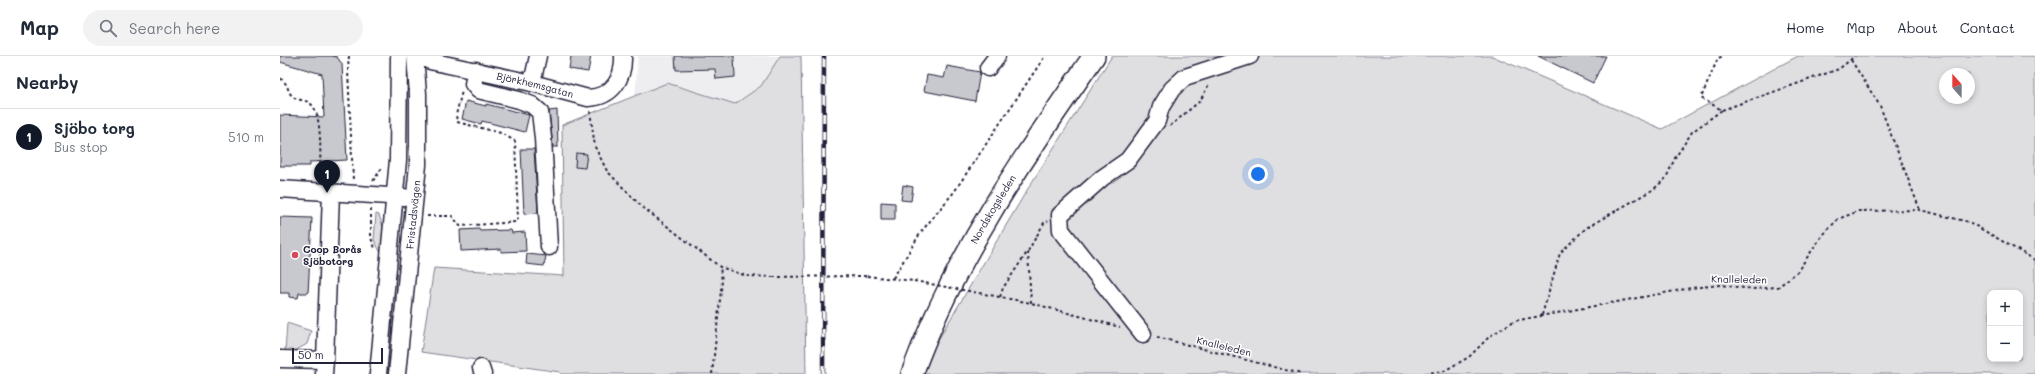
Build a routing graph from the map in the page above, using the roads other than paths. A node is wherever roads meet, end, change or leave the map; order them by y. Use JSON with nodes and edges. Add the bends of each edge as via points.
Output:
{"nodes":[{"id":1,"x":399,"y":56,"type":"edge"},
{"id":2,"x":415,"y":56,"type":"edge"},
{"id":3,"x":421,"y":56,"type":"edge"},
{"id":4,"x":538,"y":56,"type":"edge"},
{"id":5,"x":623,"y":56,"type":"edge"},
{"id":6,"x":1094,"y":56,"type":"edge"},
{"id":7,"x":1250,"y":56,"type":"edge"},
{"id":8,"x":471,"y":69,"type":"junction"},
{"id":9,"x":532,"y":83,"type":"junction"},
{"id":10,"x":280,"y":189,"type":"edge"},
{"id":11,"x":326,"y":193,"type":"junction"},
{"id":12,"x":394,"y":196,"type":"junction"},
{"id":13,"x":415,"y":197,"type":"junction"},
{"id":14,"x":550,"y":247,"type":"dead end"},
{"id":15,"x":1143,"y":334,"type":"road end"},
{"id":16,"x":280,"y":359,"type":"edge"},
{"id":17,"x":324,"y":367,"type":"edge"},
{"id":18,"x":378,"y":374,"type":"edge"},
{"id":19,"x":397,"y":374,"type":"edge"},
{"id":20,"x":912,"y":374,"type":"edge"}],
"edges":[{"from":1,"to":12,"type":"street","name":"Fristadsvägen","via":[[398,160]]},
{"from":2,"to":13,"type":"street","name":"Fristadsvägen","via":[[418,165]]},
{"from":3,"to":8,"type":"street","name":"Björkhemsgatan","via":[[430,61]]},
{"from":4,"to":9,"type":"street"},
{"from":5,"to":9,"type":"street","name":"Björkhemsgatan","via":[[623,68],[616,85],[598,98],[588,98]]},
{"from":6,"to":20,"type":"main road","name":"Nordskogsleden","via":[[995,204],[954,280]]},
{"from":7,"to":15,"type":"street","via":[[1184,77],[1172,89],[1161,107],[1157,120],[1128,160],[1102,178],[1060,215],[1061,230]]},
{"from":8,"to":9,"type":"street","name":"Björkhemsgatan"},
{"from":8,"to":14,"type":"street","via":[[473,84],[478,90],[519,100],[532,105],[540,112]]},
{"from":10,"to":11,"type":"street"},
{"from":11,"to":12,"type":"street"},
{"from":11,"to":17,"type":"street"},
{"from":12,"to":13,"type":"street"},
{"from":12,"to":18,"type":"street","name":"Fristadsvägen"},
{"from":13,"to":19,"type":"street","name":"Fristadsvägen"},
{"from":16,"to":17,"type":"street"}]}
